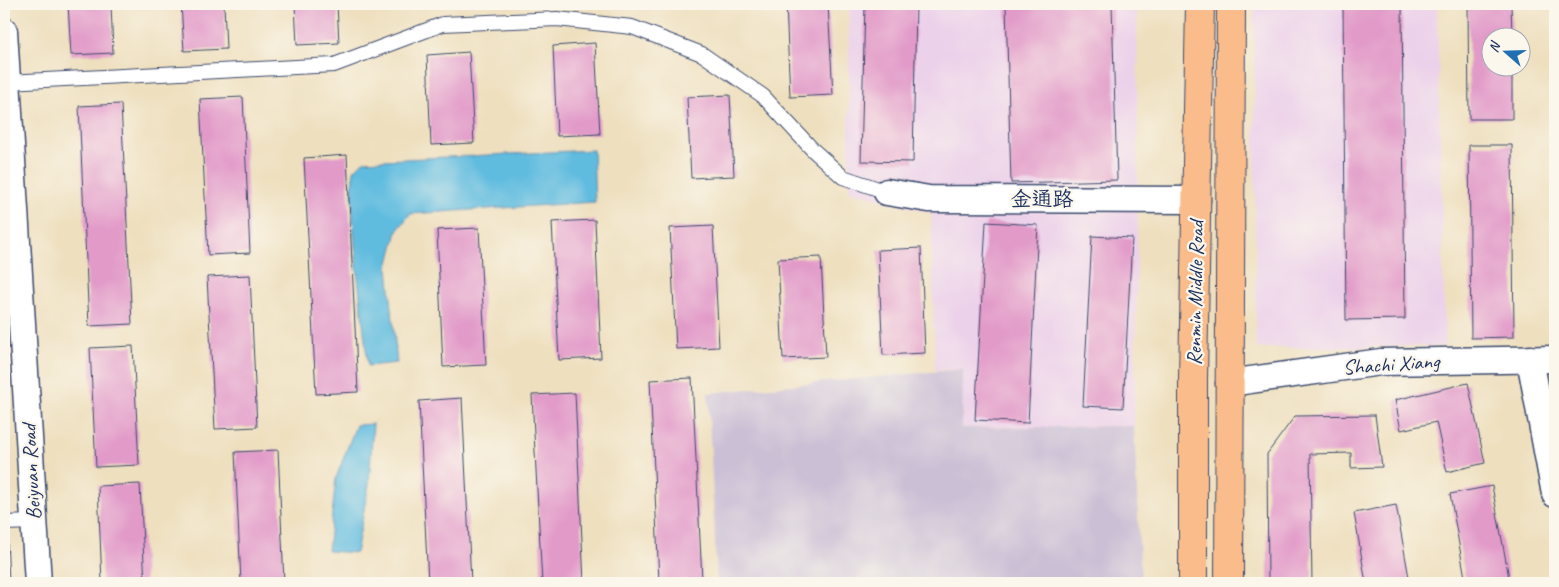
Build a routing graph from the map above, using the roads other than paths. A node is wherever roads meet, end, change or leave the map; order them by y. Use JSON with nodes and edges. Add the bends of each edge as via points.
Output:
{"nodes":[{"id":1,"x":1200,"y":4,"type":"edge"},
{"id":2,"x":1231,"y":4,"type":"edge"},
{"id":3,"x":4,"y":31,"type":"edge"},
{"id":4,"x":7,"y":82,"type":"junction"},
{"id":5,"x":7,"y":146,"type":"edge"},
{"id":6,"x":887,"y":192,"type":"joint"},
{"id":7,"x":1197,"y":200,"type":"junction"},
{"id":8,"x":1543,"y":359,"type":"edge"},
{"id":9,"x":1228,"y":383,"type":"junction"},
{"id":10,"x":1555,"y":494,"type":"edge"},
{"id":11,"x":34,"y":522,"type":"junction"},
{"id":12,"x":4,"y":523,"type":"edge"},
{"id":13,"x":38,"y":583,"type":"edge"},
{"id":14,"x":1193,"y":583,"type":"edge"},
{"id":15,"x":1229,"y":583,"type":"edge"}],
"edges":[{"from":1,"to":7,"type":"main road","name":"Renmin Middle Road"},
{"from":2,"to":9,"type":"main road","name":"Renmin Middle Road"},
{"from":3,"to":4,"type":"street","name":"Beiyuan Road"},
{"from":4,"to":5,"type":"street","name":"Beiyuan Road"},
{"from":4,"to":6,"type":"lane","via":[[334,65],[442,24],[557,19],[632,27],[702,54],[763,96],[843,177]]},
{"from":5,"to":11,"type":"street","name":"Beiyuan Road"},
{"from":6,"to":7,"type":"street","name":"金通路","via":[[929,199]]},
{"from":7,"to":14,"type":"main road","name":"Renmin Middle Road"},
{"from":8,"to":9,"type":"street","name":"Shachi Xiang","via":[[1381,362]]},
{"from":8,"to":10,"type":"street"},
{"from":9,"to":15,"type":"main road","name":"Renmin Middle Road"},
{"from":11,"to":12,"type":"lane"},
{"from":11,"to":13,"type":"street","name":"Beiyuan Road"}]}
